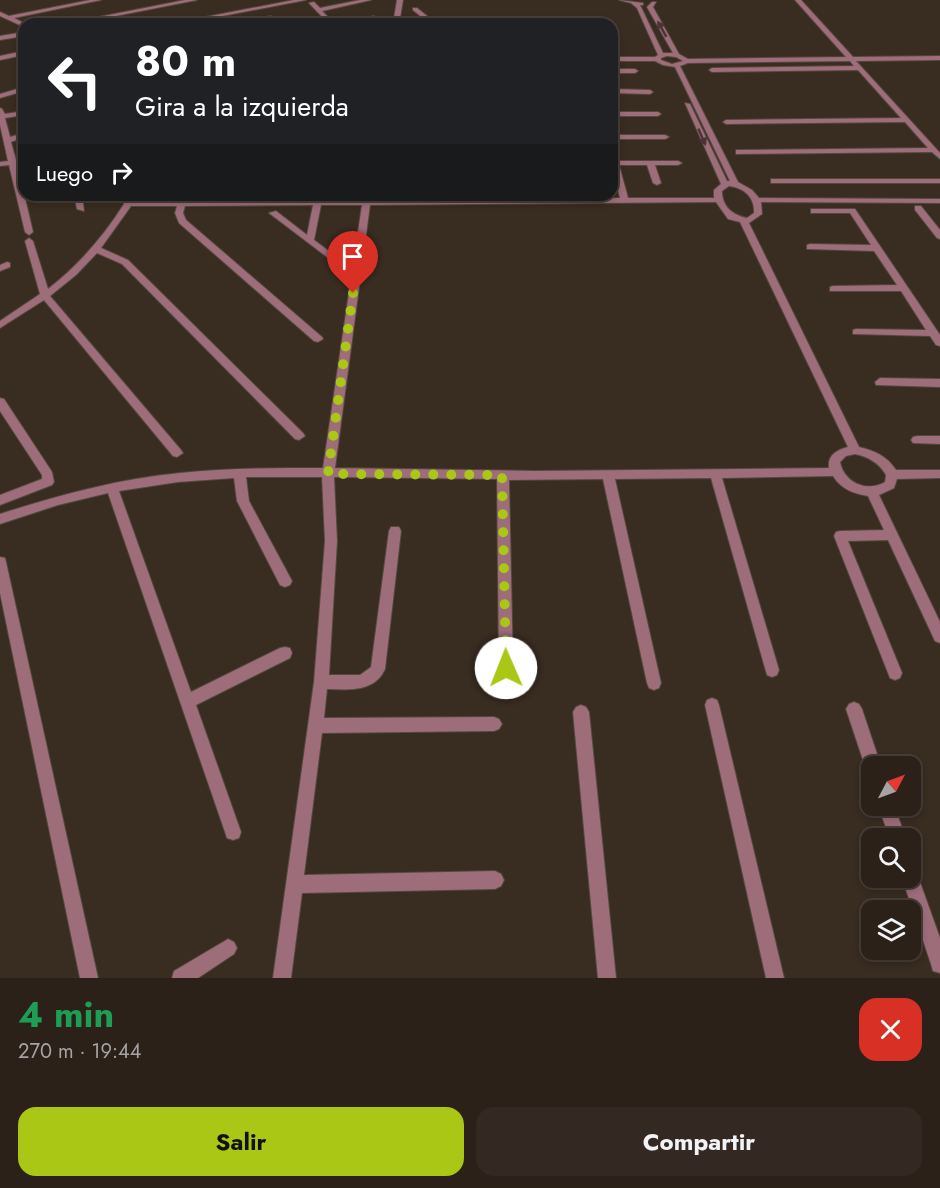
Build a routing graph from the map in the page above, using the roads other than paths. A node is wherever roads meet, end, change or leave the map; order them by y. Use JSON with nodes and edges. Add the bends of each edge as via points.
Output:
{"nodes":[{"id":1,"x":98,"y":0,"type":"edge"},
{"id":2,"x":194,"y":0,"type":"edge"},
{"id":3,"x":303,"y":0,"type":"edge"},
{"id":4,"x":368,"y":0,"type":"edge"},
{"id":5,"x":400,"y":0,"type":"edge"},
{"id":6,"x":622,"y":0,"type":"edge"},
{"id":7,"x":798,"y":0,"type":"edge"},
{"id":8,"x":657,"y":1,"type":"edge"},
{"id":9,"x":312,"y":3,"type":"dead end"},
{"id":10,"x":633,"y":3,"type":"junction"},
{"id":11,"x":264,"y":9,"type":"dead end"},
{"id":12,"x":415,"y":9,"type":"dead end"},
{"id":13,"x":318,"y":10,"type":"junction"},
{"id":14,"x":2,"y":15,"type":"edge"},
{"id":15,"x":98,"y":18,"type":"edge"},
{"id":16,"x":205,"y":18,"type":"edge"},
{"id":17,"x":271,"y":18,"type":"edge"},
{"id":18,"x":326,"y":18,"type":"edge"},
{"id":19,"x":397,"y":18,"type":"edge"},
{"id":20,"x":426,"y":18,"type":"edge"},
{"id":21,"x":18,"y":22,"type":"edge"},
{"id":22,"x":18,"y":35,"type":"edge"},
{"id":23,"x":0,"y":38,"type":"edge"},
{"id":24,"x":677,"y":55,"type":"junction"},
{"id":25,"x":18,"y":57,"type":"edge"},
{"id":26,"x":659,"y":57,"type":"junction"},
{"id":27,"x":0,"y":58,"type":"edge"},
{"id":28,"x":940,"y":58,"type":"edge"},
{"id":29,"x":618,"y":59,"type":"edge"},
{"id":30,"x":853,"y":59,"type":"junction"},
{"id":31,"x":687,"y":61,"type":"junction"},
{"id":32,"x":668,"y":65,"type":"junction"},
{"id":33,"x":677,"y":66,"type":"junction"},
{"id":34,"x":861,"y":68,"type":"junction"},
{"id":35,"x":712,"y":70,"type":"dead end"},
{"id":36,"x":618,"y":71,"type":"edge"},
{"id":37,"x":635,"y":71,"type":"dead end"},
{"id":38,"x":18,"y":91,"type":"edge"},
{"id":39,"x":618,"y":91,"type":"edge"},
{"id":40,"x":650,"y":92,"type":"dead end"},
{"id":41,"x":0,"y":96,"type":"edge"},
{"id":42,"x":18,"y":113,"type":"edge"},
{"id":43,"x":1,"y":114,"type":"edge"},
{"id":44,"x":618,"y":114,"type":"edge"},
{"id":45,"x":658,"y":114,"type":"dead end"},
{"id":46,"x":907,"y":120,"type":"junction"},
{"id":47,"x":726,"y":122,"type":"dead end"},
{"id":48,"x":18,"y":137,"type":"edge"},
{"id":49,"x":618,"y":137,"type":"edge"},
{"id":50,"x":665,"y":137,"type":"dead end"},
{"id":51,"x":7,"y":141,"type":"junction"},
{"id":52,"x":933,"y":150,"type":"junction"},
{"id":53,"x":739,"y":152,"type":"dead end"},
{"id":54,"x":940,"y":157,"type":"edge"},
{"id":55,"x":18,"y":162,"type":"edge"},
{"id":56,"x":12,"y":163,"type":"junction"},
{"id":57,"x":618,"y":163,"type":"edge"},
{"id":58,"x":650,"y":163,"type":"junction"},
{"id":59,"x":678,"y":163,"type":"dead end"},
{"id":60,"x":0,"y":164,"type":"edge"},
{"id":61,"x":618,"y":175,"type":"edge"},
{"id":62,"x":18,"y":181,"type":"edge"},
{"id":63,"x":774,"y":181,"type":"dead end"},
{"id":64,"x":940,"y":181,"type":"edge"},
{"id":65,"x":657,"y":183,"type":"dead end"},
{"id":66,"x":725,"y":184,"type":"junction"},
{"id":67,"x":735,"y":184,"type":"junction"},
{"id":68,"x":718,"y":200,"type":"junction"},
{"id":69,"x":757,"y":200,"type":"junction"},
{"id":70,"x":23,"y":201,"type":"edge"},
{"id":71,"x":79,"y":201,"type":"edge"},
{"id":72,"x":125,"y":201,"type":"edge"},
{"id":73,"x":176,"y":201,"type":"edge"},
{"id":74,"x":213,"y":201,"type":"edge"},
{"id":75,"x":304,"y":201,"type":"edge"},
{"id":76,"x":334,"y":201,"type":"edge"},
{"id":77,"x":367,"y":201,"type":"edge"},
{"id":78,"x":608,"y":201,"type":"edge"},
{"id":79,"x":940,"y":201,"type":"edge"},
{"id":80,"x":318,"y":202,"type":"junction"},
{"id":81,"x":625,"y":202,"type":"junction"},
{"id":82,"x":182,"y":203,"type":"junction"},
{"id":83,"x":918,"y":208,"type":"dead end"},
{"id":84,"x":81,"y":209,"type":"dead end"},
{"id":85,"x":814,"y":211,"type":"dead end"},
{"id":86,"x":273,"y":213,"type":"dead end"},
{"id":87,"x":744,"y":221,"type":"junction"},
{"id":88,"x":940,"y":236,"type":"edge"},
{"id":89,"x":310,"y":241,"type":"junction"},
{"id":90,"x":810,"y":247,"type":"dead end"},
{"id":91,"x":877,"y":248,"type":"junction"},
{"id":92,"x":98,"y":250,"type":"junction"},
{"id":93,"x":335,"y":260,"type":"dead end"},
{"id":94,"x":833,"y":288,"type":"dead end"},
{"id":95,"x":903,"y":288,"type":"junction"},
{"id":96,"x":45,"y":296,"type":"junction"},
{"id":97,"x":0,"y":325,"type":"edge"},
{"id":98,"x":856,"y":332,"type":"dead end"},
{"id":99,"x":933,"y":333,"type":"junction"},
{"id":100,"x":318,"y":339,"type":"dead end"},
{"id":101,"x":940,"y":343,"type":"edge"},
{"id":102,"x":880,"y":382,"type":"dead end"},
{"id":103,"x":940,"y":383,"type":"edge"},
{"id":104,"x":0,"y":402,"type":"edge"},
{"id":105,"x":299,"y":436,"type":"dead end"},
{"id":106,"x":917,"y":440,"type":"dead end"},
{"id":107,"x":940,"y":440,"type":"edge"},
{"id":108,"x":855,"y":450,"type":"junction"},
{"id":109,"x":177,"y":453,"type":"dead end"},
{"id":110,"x":836,"y":472,"type":"junction"},
{"id":111,"x":239,"y":473,"type":"junction"},
{"id":112,"x":715,"y":473,"type":"junction"},
{"id":113,"x":328,"y":474,"type":"junction"},
{"id":114,"x":608,"y":474,"type":"junction"},
{"id":115,"x":940,"y":474,"type":"edge"},
{"id":116,"x":502,"y":475,"type":"junction"},
{"id":117,"x":892,"y":475,"type":"junction"},
{"id":118,"x":112,"y":488,"type":"junction"},
{"id":119,"x":872,"y":492,"type":"junction"},
{"id":120,"x":0,"y":500,"type":"edge"},
{"id":121,"x":0,"y":519,"type":"edge"},
{"id":122,"x":395,"y":531,"type":"dead end"},
{"id":123,"x":892,"y":535,"type":"junction"},
{"id":124,"x":0,"y":562,"type":"edge"},
{"id":125,"x":285,"y":580,"type":"dead end"},
{"id":126,"x":940,"y":637,"type":"edge"},
{"id":127,"x":285,"y":653,"type":"dead end"},
{"id":128,"x":506,"y":668,"type":"dead end"},
{"id":129,"x":772,"y":670,"type":"dead end"},
{"id":130,"x":895,"y":673,"type":"dead end"},
{"id":131,"x":321,"y":682,"type":"junction"},
{"id":132,"x":654,"y":683,"type":"dead end"},
{"id":133,"x":186,"y":702,"type":"junction"},
{"id":134,"x":712,"y":705,"type":"dead end"},
{"id":135,"x":854,"y":710,"type":"dead end"},
{"id":136,"x":581,"y":712,"type":"dead end"},
{"id":137,"x":494,"y":724,"type":"dead end"},
{"id":138,"x":315,"y":726,"type":"junction"},
{"id":139,"x":870,"y":756,"type":"edge"},
{"id":140,"x":233,"y":832,"type":"dead end"},
{"id":141,"x":495,"y":880,"type":"dead end"},
{"id":142,"x":294,"y":884,"type":"junction"},
{"id":143,"x":914,"y":888,"type":"edge"},
{"id":144,"x":228,"y":948,"type":"dead end"},
{"id":145,"x":940,"y":964,"type":"edge"},
{"id":146,"x":89,"y":978,"type":"edge"},
{"id":147,"x":181,"y":978,"type":"edge"},
{"id":148,"x":282,"y":978,"type":"edge"},
{"id":149,"x":607,"y":978,"type":"edge"},
{"id":150,"x":776,"y":978,"type":"edge"}],
"edges":[{"from":1,"to":14,"type":"street"},
{"from":2,"to":15,"type":"street"},
{"from":3,"to":16,"type":"street"},
{"from":4,"to":13,"type":"street"},
{"from":5,"to":19,"type":"street"},
{"from":6,"to":10,"type":"street"},
{"from":7,"to":30,"type":"street"},
{"from":8,"to":10,"type":"street"},
{"from":24,"to":8,"type":"street","one_way":true,"via":[[650,7]]},
{"from":9,"to":13,"type":"street"},
{"from":10,"to":26,"type":"street","via":[[639,7]]},
{"from":11,"to":17,"type":"street"},
{"from":12,"to":20,"type":"street"},
{"from":13,"to":18,"type":"street"},
{"from":14,"to":21,"type":"street"},
{"from":22,"to":23,"type":"street"},
{"from":24,"to":26,"type":"street"},
{"from":24,"to":31,"type":"street"},
{"from":25,"to":27,"type":"street"},
{"from":26,"to":29,"type":"street"},
{"from":26,"to":32,"type":"street"},
{"from":28,"to":30,"type":"street"},
{"from":30,"to":31,"type":"street"},
{"from":30,"to":34,"type":"street"},
{"from":31,"to":33,"type":"street"},
{"from":32,"to":33,"type":"street"},
{"from":32,"to":66,"type":"street","one_way":true},
{"from":33,"to":67,"type":"street"},
{"from":34,"to":35,"type":"street"},
{"from":34,"to":46,"type":"street"},
{"from":36,"to":37,"type":"street"},
{"from":38,"to":41,"type":"street"},
{"from":39,"to":40,"type":"street"},
{"from":42,"to":43,"type":"street"},
{"from":43,"to":51,"type":"street"},
{"from":44,"to":45,"type":"street"},
{"from":46,"to":47,"type":"street"},
{"from":46,"to":52,"type":"street"},
{"from":48,"to":51,"type":"street"},
{"from":49,"to":50,"type":"street"},
{"from":51,"to":56,"type":"street"},
{"from":52,"to":53,"type":"street"},
{"from":52,"to":54,"type":"street"},
{"from":55,"to":56,"type":"street"},
{"from":56,"to":60,"type":"street"},
{"from":56,"to":62,"type":"street"},
{"from":57,"to":58,"type":"street"},
{"from":58,"to":59,"type":"street"},
{"from":58,"to":65,"type":"street"},
{"from":61,"to":81,"type":"street"},
{"from":63,"to":64,"type":"street"},
{"from":66,"to":67,"type":"street"},
{"from":66,"to":68,"type":"street","via":[[718,190]]},
{"from":67,"to":69,"type":"street"},
{"from":68,"to":81,"type":"street"},
{"from":68,"to":87,"type":"street","via":[[731,217]]},
{"from":69,"to":79,"type":"street"},
{"from":69,"to":87,"type":"street","via":[[758,214]]},
{"from":70,"to":96,"type":"street"},
{"from":71,"to":84,"type":"street"},
{"from":72,"to":92,"type":"street"},
{"from":73,"to":82,"type":"street"},
{"from":74,"to":82,"type":"street"},
{"from":75,"to":80,"type":"street"},
{"from":76,"to":80,"type":"street"},
{"from":77,"to":113,"type":"street"},
{"from":78,"to":81,"type":"street"},
{"from":80,"to":89,"type":"street"},
{"from":82,"to":100,"type":"street","via":[[182,220]]},
{"from":83,"to":88,"type":"street"},
{"from":85,"to":91,"type":"street","via":[[852,211]]},
{"from":86,"to":89,"type":"street"},
{"from":87,"to":108,"type":"street"},
{"from":89,"to":93,"type":"street"},
{"from":90,"to":91,"type":"street"},
{"from":91,"to":95,"type":"street"},
{"from":92,"to":96,"type":"street"},
{"from":92,"to":105,"type":"street","via":[[125,262]]},
{"from":94,"to":95,"type":"street"},
{"from":95,"to":99,"type":"street"},
{"from":96,"to":97,"type":"street"},
{"from":96,"to":109,"type":"street"},
{"from":98,"to":99,"type":"street"},
{"from":99,"to":101,"type":"street"},
{"from":102,"to":103,"type":"street"},
{"from":104,"to":120,"type":"street","via":[[48,475],[48,482]]},
{"from":106,"to":107,"type":"street"},
{"from":108,"to":110,"type":"street","via":[[837,456]]},
{"from":108,"to":117,"type":"street","via":[[879,458]]},
{"from":110,"to":112,"type":"street"},
{"from":110,"to":119,"type":"street","via":[[854,488]]},
{"from":111,"to":113,"type":"street"},
{"from":111,"to":118,"type":"street"},
{"from":111,"to":125,"type":"street","via":[[243,501]]},
{"from":112,"to":114,"type":"street"},
{"from":112,"to":129,"type":"street"},
{"from":113,"to":116,"type":"street"},
{"from":113,"to":131,"type":"street","via":[[331,541]]},
{"from":114,"to":116,"type":"street"},
{"from":114,"to":132,"type":"street"},
{"from":115,"to":117,"type":"street"},
{"from":116,"to":128,"type":"street"},
{"from":117,"to":119,"type":"street","via":[[886,489]]},
{"from":118,"to":121,"type":"street","via":[[68,497]]},
{"from":118,"to":133,"type":"street"},
{"from":119,"to":123,"type":"street"},
{"from":122,"to":131,"type":"street","via":[[378,669],[366,682]]},
{"from":123,"to":126,"type":"street"},
{"from":123,"to":130,"type":"street","via":[[840,536]]},
{"from":124,"to":146,"type":"street"},
{"from":127,"to":133,"type":"street"},
{"from":131,"to":138,"type":"street"},
{"from":133,"to":140,"type":"street"},
{"from":134,"to":150,"type":"street"},
{"from":135,"to":139,"type":"street"},
{"from":136,"to":149,"type":"street"},
{"from":137,"to":138,"type":"street"},
{"from":138,"to":142,"type":"street"},
{"from":141,"to":142,"type":"street"},
{"from":142,"to":148,"type":"street"},
{"from":143,"to":145,"type":"street"},
{"from":144,"to":147,"type":"street"}]}
